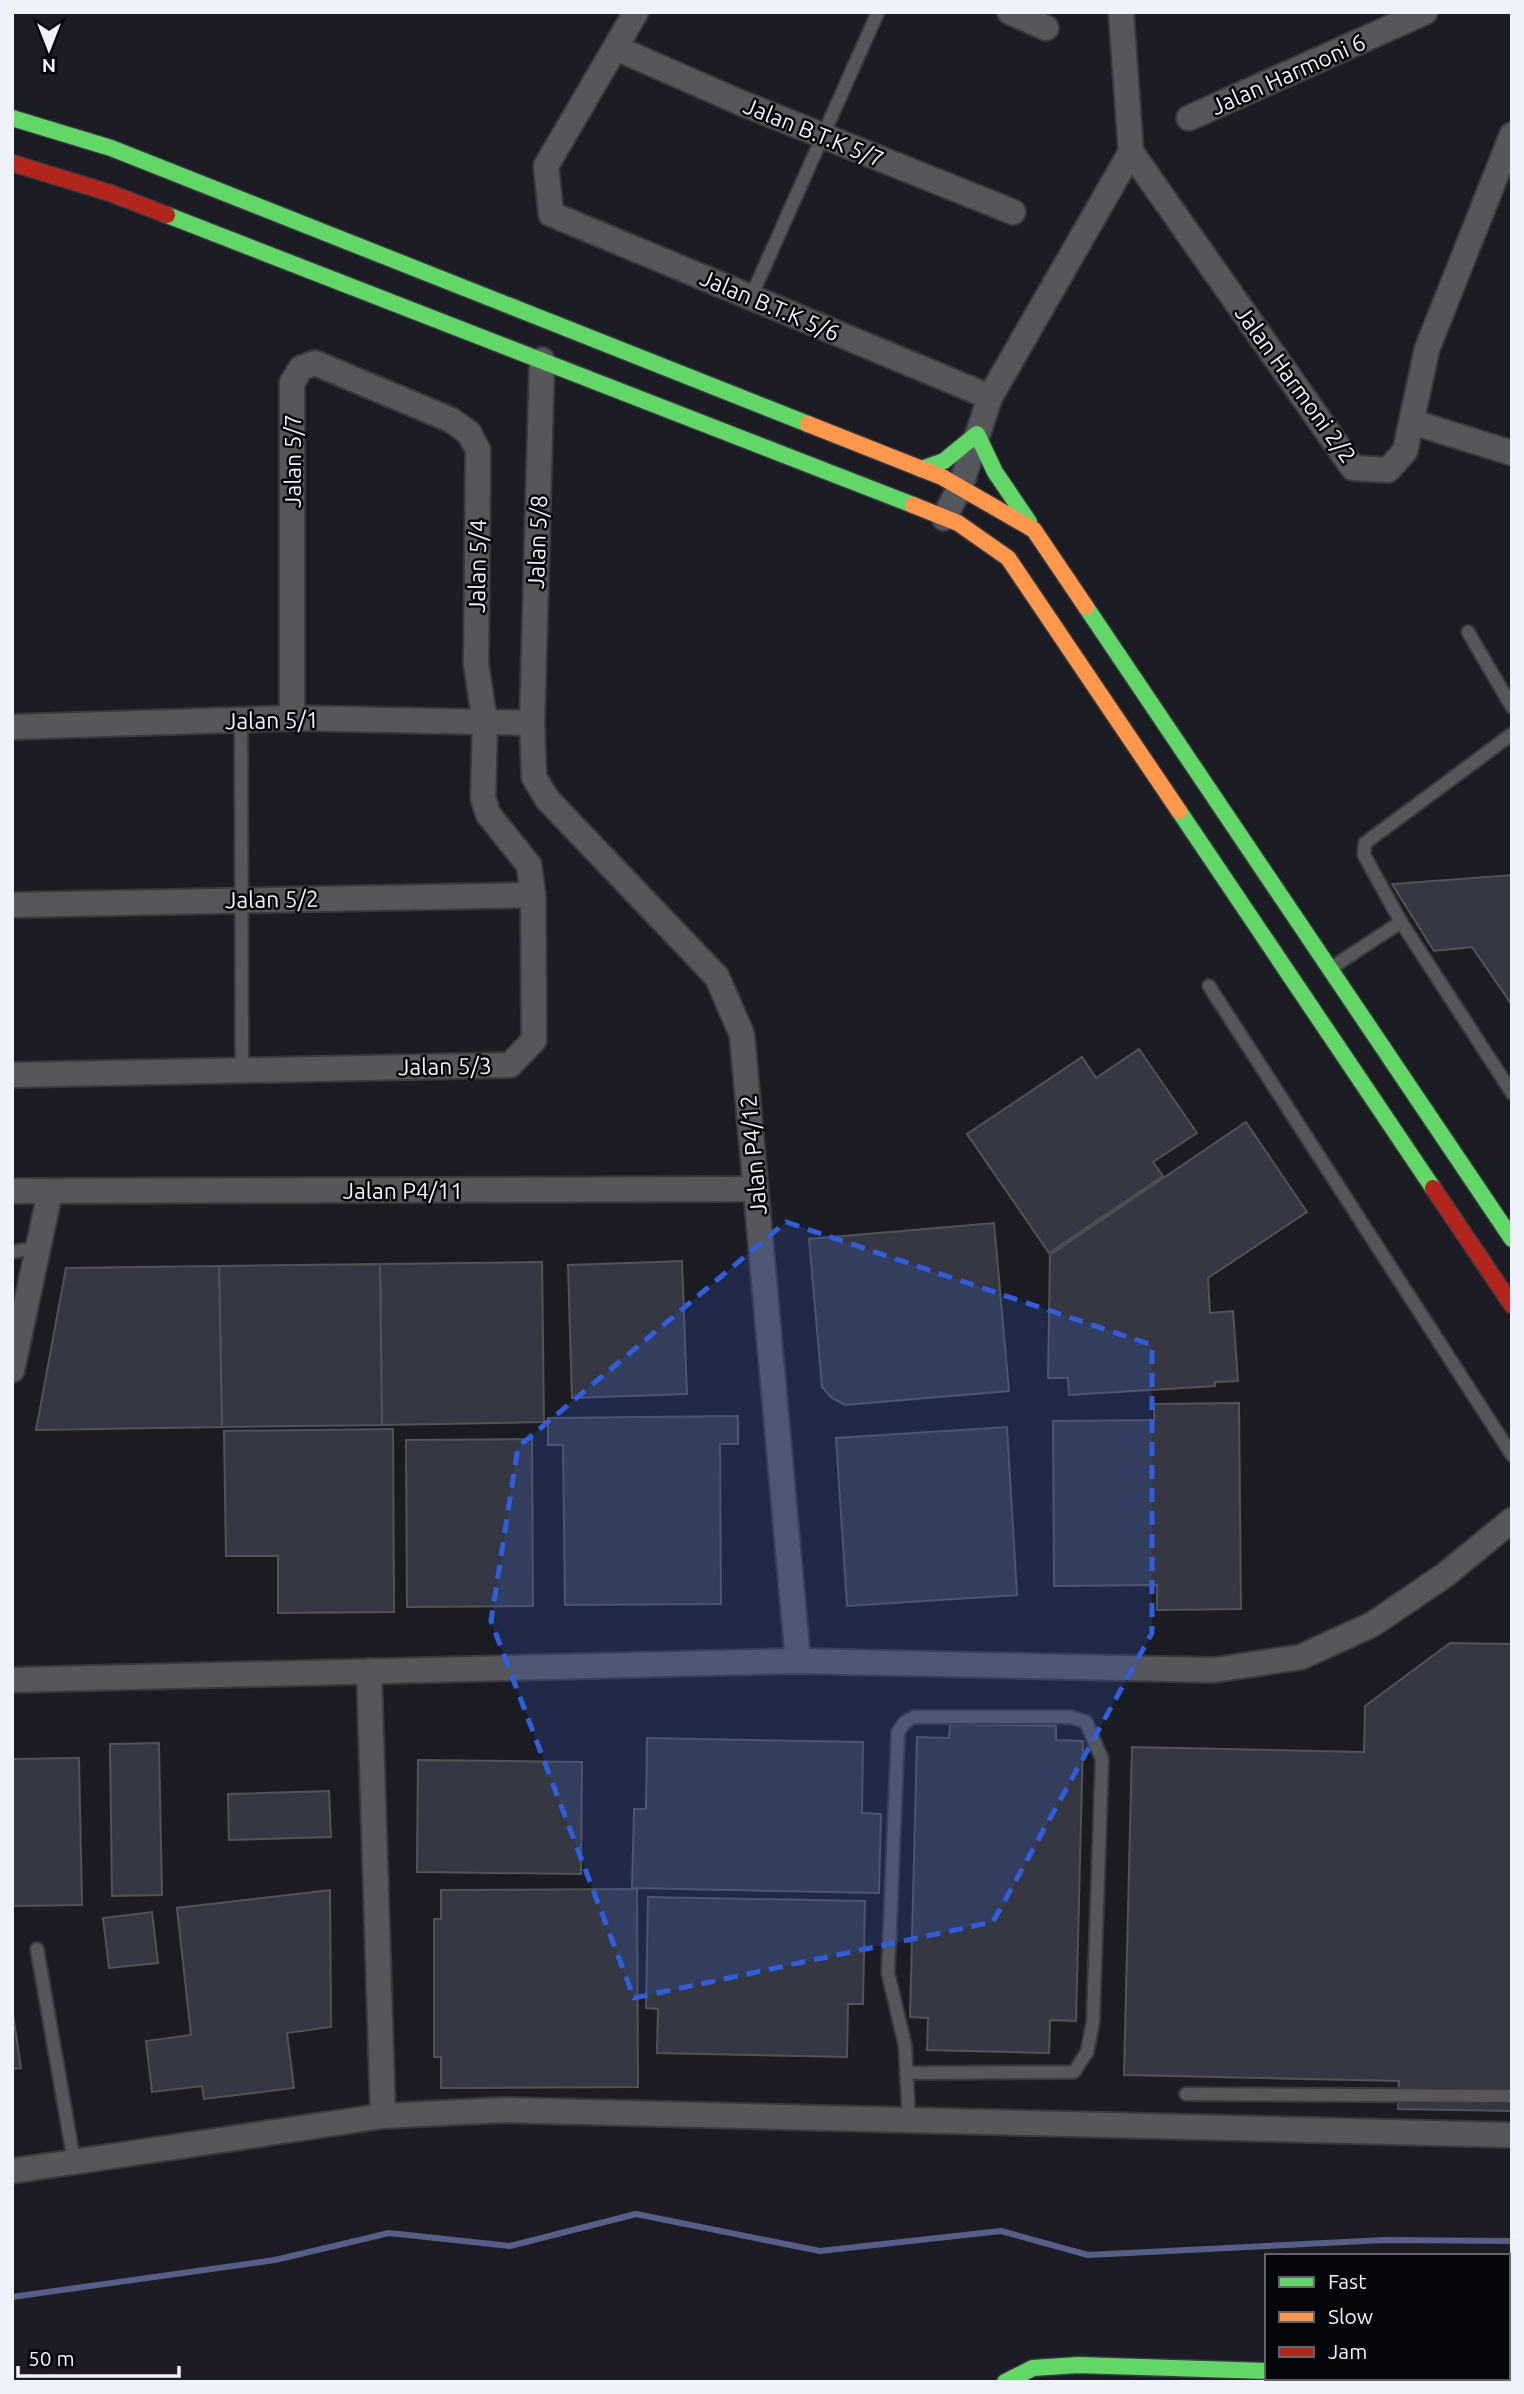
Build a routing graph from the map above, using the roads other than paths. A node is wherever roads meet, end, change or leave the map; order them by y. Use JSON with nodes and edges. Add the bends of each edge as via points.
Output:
{"nodes":[{"id":1,"x":636,"y":12,"type":"edge"},
{"id":2,"x":878,"y":12,"type":"edge"},
{"id":3,"x":1010,"y":12,"type":"edge"},
{"id":4,"x":1121,"y":12,"type":"edge"},
{"id":5,"x":1426,"y":12,"type":"edge"},
{"id":6,"x":1046,"y":28,"type":"dead end"},
{"id":7,"x":615,"y":48,"type":"junction"},
{"id":8,"x":12,"y":118,"type":"edge"},
{"id":9,"x":1189,"y":118,"type":"dead end"},
{"id":10,"x":1512,"y":135,"type":"edge"},
{"id":11,"x":823,"y":136,"type":"junction"},
{"id":12,"x":111,"y":148,"type":"junction"},
{"id":13,"x":1131,"y":152,"type":"junction"},
{"id":14,"x":12,"y":163,"type":"edge"},
{"id":15,"x":1502,"y":188,"type":"edge"},
{"id":16,"x":110,"y":193,"type":"junction"},
{"id":17,"x":1013,"y":212,"type":"dead end"},
{"id":18,"x":751,"y":297,"type":"junction"},
{"id":19,"x":542,"y":360,"type":"junction"},
{"id":20,"x":990,"y":397,"type":"junction"},
{"id":21,"x":451,"y":420,"type":"joint"},
{"id":22,"x":1412,"y":422,"type":"junction"},
{"id":23,"x":977,"y":434,"type":"junction"},
{"id":24,"x":1512,"y":453,"type":"edge"},
{"id":25,"x":922,"y":469,"type":"junction"},
{"id":26,"x":961,"y":485,"type":"junction"},
{"id":27,"x":944,"y":518,"type":"junction"},
{"id":28,"x":1034,"y":530,"type":"junction"},
{"id":29,"x":1468,"y":632,"type":"dead end"},
{"id":30,"x":1512,"y":707,"type":"edge"},
{"id":31,"x":292,"y":718,"type":"junction"},
{"id":32,"x":241,"y":720,"type":"junction"},
{"id":33,"x":485,"y":722,"type":"junction"},
{"id":34,"x":532,"y":723,"type":"junction"},
{"id":35,"x":12,"y":727,"type":"edge"},
{"id":36,"x":1512,"y":734,"type":"edge"},
{"id":37,"x":533,"y":895,"type":"junction"},
{"id":38,"x":241,"y":900,"type":"junction"},
{"id":39,"x":12,"y":905,"type":"edge"},
{"id":40,"x":1401,"y":922,"type":"junction"},
{"id":41,"x":1331,"y":968,"type":"junction"},
{"id":42,"x":1209,"y":986,"type":"dead end"},
{"id":43,"x":242,"y":1070,"type":"junction"},
{"id":44,"x":12,"y":1075,"type":"edge"},
{"id":45,"x":1512,"y":1093,"type":"edge"},
{"id":46,"x":756,"y":1189,"type":"junction"},
{"id":47,"x":12,"y":1191,"type":"edge"},
{"id":48,"x":50,"y":1192,"type":"junction"},
{"id":49,"x":1512,"y":1239,"type":"edge"},
{"id":50,"x":24,"y":1250,"type":"edge"},
{"id":51,"x":1512,"y":1305,"type":"edge"},
{"id":52,"x":12,"y":1370,"type":"edge"},
{"id":53,"x":1512,"y":1455,"type":"edge"},
{"id":54,"x":1512,"y":1520,"type":"edge"},
{"id":55,"x":798,"y":1661,"type":"junction"},
{"id":56,"x":369,"y":1671,"type":"junction"},
{"id":57,"x":12,"y":1680,"type":"edge"},
{"id":58,"x":37,"y":1949,"type":"dead end"},
{"id":59,"x":906,"y":2073,"type":"junction"},
{"id":60,"x":1186,"y":2094,"type":"dead end"},
{"id":61,"x":1512,"y":2096,"type":"edge"},
{"id":62,"x":383,"y":2116,"type":"junction"},
{"id":63,"x":909,"y":2120,"type":"junction"},
{"id":64,"x":1512,"y":2135,"type":"edge"},
{"id":65,"x":74,"y":2161,"type":"junction"},
{"id":66,"x":12,"y":2171,"type":"edge"},
{"id":67,"x":1265,"y":2371,"type":"edge"},
{"id":68,"x":1005,"y":2382,"type":"edge"}],
"edges":[{"from":1,"to":7,"type":"street"},
{"from":2,"to":11,"type":"lane"},
{"from":3,"to":6,"type":"street"},
{"from":4,"to":13,"type":"street"},
{"from":5,"to":9,"type":"street","name":"Jalan Harmoni 6"},
{"from":7,"to":11,"type":"street","name":"Jalan B.T.K 5/7"},
{"from":7,"to":18,"type":"street","name":"Jalan B.T.K 5/6","via":[[546,166],[551,214]]},
{"from":8,"to":12,"type":"street"},
{"from":10,"to":15,"type":"street","name":"Jalan Harmoni 2/2"},
{"from":11,"to":17,"type":"street","name":"Jalan B.T.K 5/7"},
{"from":11,"to":18,"type":"lane"},
{"from":12,"to":16,"type":"street"},
{"from":12,"to":25,"type":"street"},
{"from":13,"to":20,"type":"street"},
{"from":13,"to":22,"type":"street","name":"Jalan Harmoni 2/2","via":[[1353,468],[1388,470],[1405,450]]},
{"from":14,"to":16,"type":"street"},
{"from":15,"to":22,"type":"street","name":"Jalan Harmoni 2/2","via":[[1427,349]]},
{"from":16,"to":19,"type":"street"},
{"from":18,"to":20,"type":"street","name":"Jalan B.T.K 5/6"},
{"from":19,"to":27,"type":"street"},
{"from":19,"to":34,"type":"street","name":"Jalan 5/8"},
{"from":20,"to":23,"type":"street"},
{"from":21,"to":31,"type":"street","name":"Jalan 5/7","via":[[315,363],[301,368],[292,383]]},
{"from":21,"to":33,"type":"street","name":"Jalan 5/4","via":[[469,433],[478,450],[476,664]]},
{"from":22,"to":24,"type":"street"},
{"from":23,"to":25,"type":"street","via":[[944,461]]},
{"from":23,"to":26,"type":"street"},
{"from":23,"to":28,"type":"street","via":[[995,472]]},
{"from":25,"to":26,"type":"street"},
{"from":26,"to":27,"type":"street"},
{"from":26,"to":28,"type":"street"},
{"from":27,"to":51,"type":"street","via":[[1008,558]]},
{"from":28,"to":41,"type":"street"},
{"from":29,"to":30,"type":"lane"},
{"from":31,"to":32,"type":"street","name":"Jalan 5/1"},
{"from":31,"to":33,"type":"street","name":"Jalan 5/1"},
{"from":32,"to":35,"type":"street","name":"Jalan 5/1"},
{"from":32,"to":38,"type":"lane"},
{"from":33,"to":34,"type":"street","name":"Jalan 5/1"},
{"from":33,"to":37,"type":"street","name":"Jalan 5/3","via":[[483,798],[488,814],[529,865]]},
{"from":34,"to":46,"type":"street","name":"Jalan P4/12","via":[[534,777],[547,799],[717,977],[742,1035]]},
{"from":36,"to":40,"type":"lane","via":[[1365,843],[1364,855]]},
{"from":37,"to":38,"type":"street","name":"Jalan 5/2"},
{"from":37,"to":43,"type":"street","name":"Jalan 5/3","via":[[534,1040],[510,1065]]},
{"from":38,"to":39,"type":"street","name":"Jalan 5/2"},
{"from":38,"to":43,"type":"lane"},
{"from":40,"to":41,"type":"lane"},
{"from":40,"to":45,"type":"lane"},
{"from":41,"to":49,"type":"street"},
{"from":42,"to":53,"type":"lane"},
{"from":43,"to":44,"type":"street","name":"Jalan 5/3"},
{"from":46,"to":48,"type":"street","name":"Jalan P4/11"},
{"from":46,"to":55,"type":"street","name":"Jalan P4/12"},
{"from":47,"to":48,"type":"street","name":"Jalan P4/11"},
{"from":48,"to":50,"type":"street"},
{"from":50,"to":52,"type":"street"},
{"from":54,"to":55,"type":"street","via":[[1445,1575],[1373,1624],[1301,1657],[1214,1670]]},
{"from":55,"to":56,"type":"street"},
{"from":56,"to":57,"type":"street"},
{"from":56,"to":62,"type":"street"},
{"from":58,"to":65,"type":"lane"},
{"from":59,"to":59,"type":"lane","via":[[905,2045],[888,1973],[898,1732],[914,1717],[1071,1717],[1086,1722],[1102,1759],[1093,2022],[1087,2052],[1074,2072]]},
{"from":59,"to":63,"type":"lane"},
{"from":60,"to":61,"type":"lane"},
{"from":62,"to":63,"type":"street","via":[[503,2110]]},
{"from":62,"to":65,"type":"street"},
{"from":63,"to":64,"type":"street"},
{"from":65,"to":66,"type":"street"},
{"from":67,"to":68,"type":"street","via":[[1078,2365],[1033,2368]]}]}
